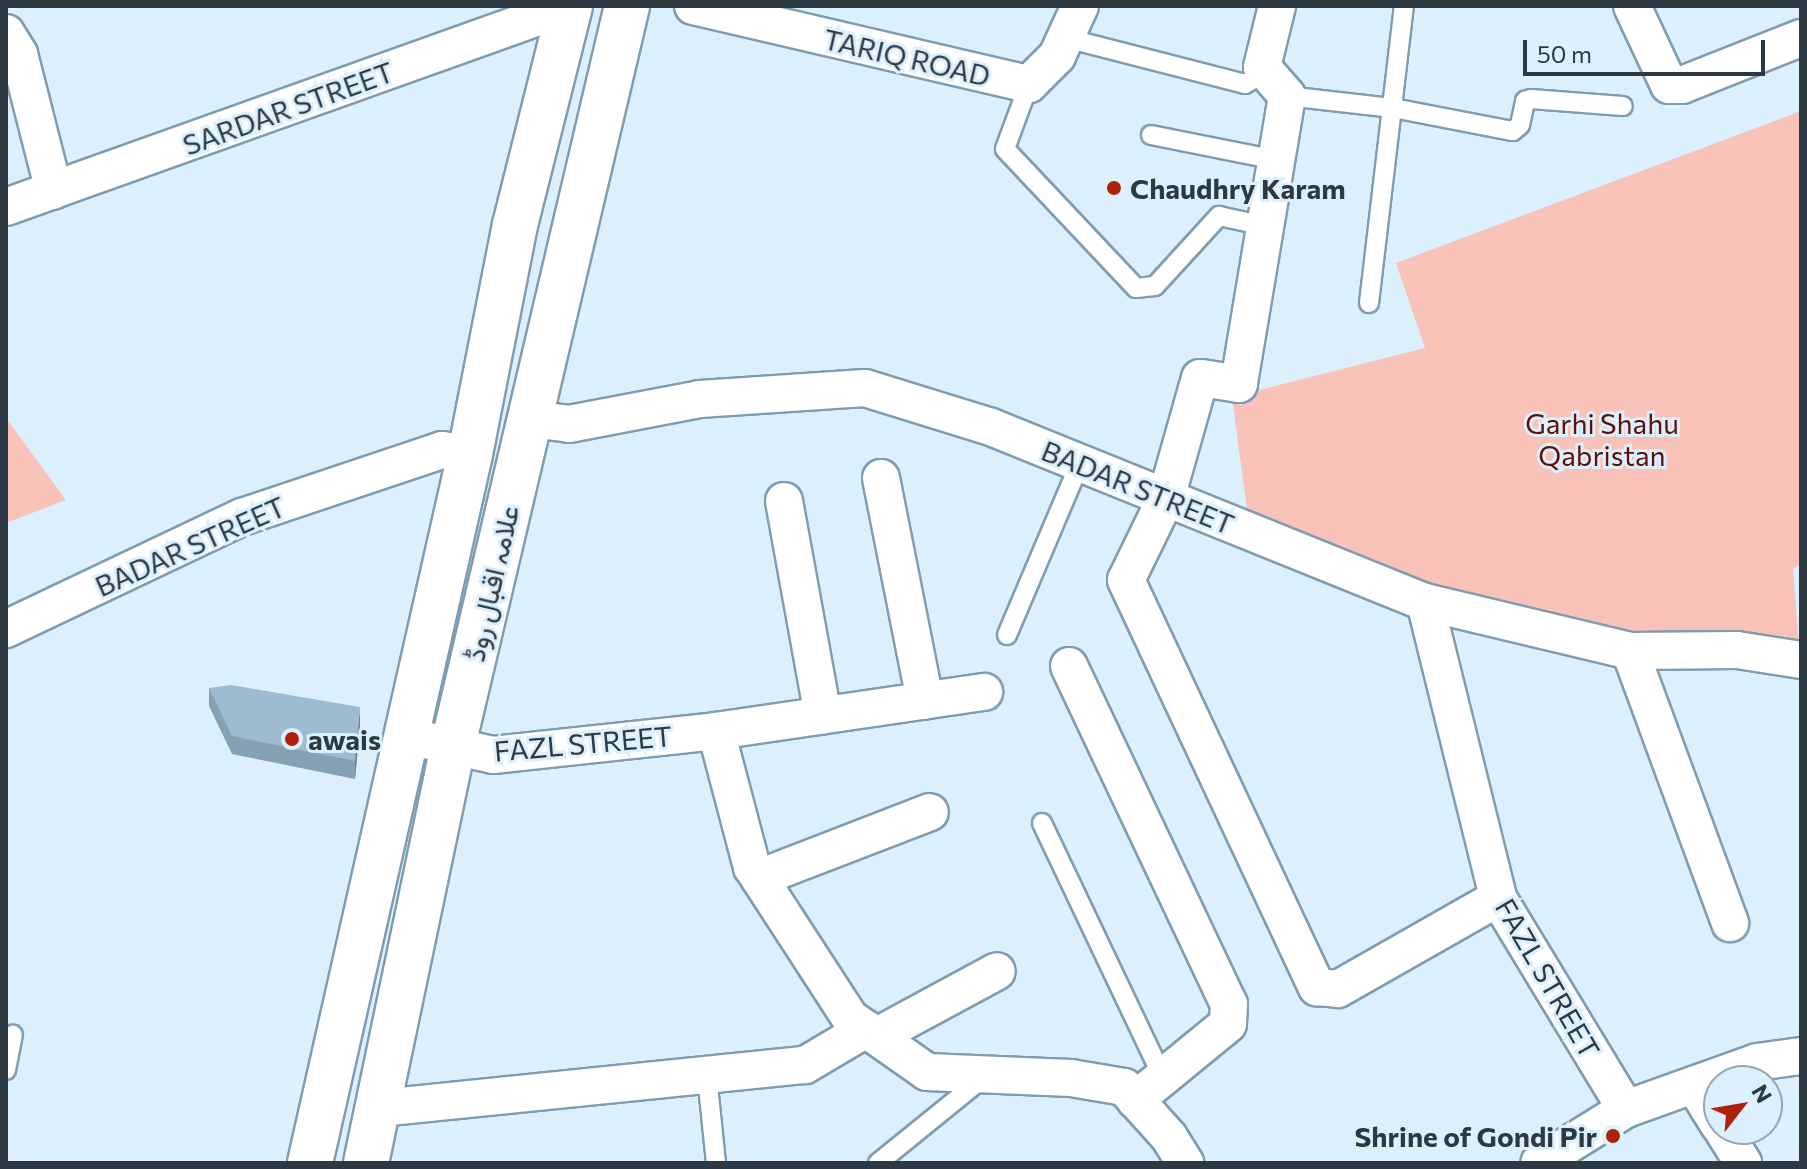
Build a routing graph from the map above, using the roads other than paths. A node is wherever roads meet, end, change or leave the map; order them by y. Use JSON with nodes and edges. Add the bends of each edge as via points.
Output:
{"nodes":[{"id":1,"x":570,"y":6,"type":"edge"},
{"id":2,"x":627,"y":6,"type":"edge"},
{"id":3,"x":693,"y":6,"type":"edge"},
{"id":4,"x":1277,"y":6,"type":"edge"},
{"id":5,"x":1404,"y":6,"type":"edge"},
{"id":6,"x":1632,"y":6,"type":"edge"},
{"id":7,"x":1073,"y":22,"type":"edge"},
{"id":8,"x":6,"y":33,"type":"edge"},
{"id":9,"x":1801,"y":38,"type":"edge"},
{"id":10,"x":1029,"y":84,"type":"junction"},
{"id":11,"x":1276,"y":84,"type":"junction"},
{"id":12,"x":1623,"y":106,"type":"dead end"},
{"id":13,"x":1393,"y":108,"type":"junction"},
{"id":14,"x":1151,"y":135,"type":"dead end"},
{"id":15,"x":1276,"y":160,"type":"junction"},
{"id":16,"x":54,"y":191,"type":"junction"},
{"id":17,"x":6,"y":207,"type":"edge"},
{"id":18,"x":1265,"y":226,"type":"junction"},
{"id":19,"x":1369,"y":303,"type":"dead end"},
{"id":20,"x":530,"y":419,"type":"junction"},
{"id":21,"x":470,"y":454,"type":"junction"},
{"id":22,"x":1080,"y":463,"type":"junction"},
{"id":23,"x":881,"y":478,"type":"dead end"},
{"id":24,"x":1166,"y":498,"type":"junction"},
{"id":25,"x":784,"y":501,"type":"dead end"},
{"id":26,"x":1425,"y":602,"type":"junction"},
{"id":27,"x":6,"y":629,"type":"edge"},
{"id":28,"x":1007,"y":635,"type":"dead end"},
{"id":29,"x":1630,"y":651,"type":"junction"},
{"id":30,"x":1801,"y":660,"type":"edge"},
{"id":31,"x":1069,"y":666,"type":"dead end"},
{"id":32,"x":984,"y":692,"type":"dead end"},
{"id":33,"x":925,"y":701,"type":"junction"},
{"id":34,"x":823,"y":715,"type":"junction"},
{"id":35,"x":716,"y":731,"type":"junction"},
{"id":36,"x":404,"y":736,"type":"junction"},
{"id":37,"x":453,"y":745,"type":"junction"},
{"id":38,"x":930,"y":812,"type":"dead end"},
{"id":39,"x":1042,"y":823,"type":"dead end"},
{"id":40,"x":759,"y":878,"type":"junction"},
{"id":41,"x":1498,"y":898,"type":"junction"},
{"id":42,"x":1730,"y":923,"type":"dead end"},
{"id":43,"x":997,"y":971,"type":"dead end"},
{"id":44,"x":871,"y":1032,"type":"junction"},
{"id":45,"x":13,"y":1035,"type":"dead end"},
{"id":46,"x":1801,"y":1056,"type":"edge"},
{"id":47,"x":6,"y":1070,"type":"edge"},
{"id":48,"x":989,"y":1074,"type":"junction"},
{"id":49,"x":707,"y":1076,"type":"junction"},
{"id":50,"x":1164,"y":1080,"type":"junction"},
{"id":51,"x":1694,"y":1085,"type":"junction"},
{"id":52,"x":1135,"y":1100,"type":"junction"},
{"id":53,"x":1703,"y":1100,"type":"edge"},
{"id":54,"x":380,"y":1108,"type":"junction"},
{"id":55,"x":1626,"y":1109,"type":"junction"},
{"id":56,"x":1732,"y":1145,"type":"edge"},
{"id":57,"x":310,"y":1163,"type":"edge"},
{"id":58,"x":366,"y":1163,"type":"edge"},
{"id":59,"x":716,"y":1163,"type":"edge"},
{"id":60,"x":878,"y":1163,"type":"edge"},
{"id":61,"x":1185,"y":1163,"type":"edge"},
{"id":62,"x":1539,"y":1163,"type":"edge"},
{"id":63,"x":1743,"y":1163,"type":"edge"}],
"edges":[{"from":1,"to":16,"type":"street","name":"SARDAR STREET"},
{"from":1,"to":21,"type":"main road","name":"علامہ اقبال روڈ","via":[[515,225]]},
{"from":2,"to":20,"type":"main road","name":"علامہ اقبال روڈ"},
{"from":3,"to":10,"type":"street","name":"TARIQ ROAD"},
{"from":4,"to":11,"type":"street","via":[[1262,67]]},
{"from":5,"to":13,"type":"lane"},
{"from":6,"to":9,"type":"street","via":[[1669,85],[1682,85]]},
{"from":7,"to":10,"type":"street","name":"TARIQ ROAD","via":[[1057,56]]},
{"from":7,"to":11,"type":"lane","via":[[1245,84]]},
{"from":8,"to":16,"type":"street","via":[[19,54]]},
{"from":10,"to":18,"type":"lane","via":[[1005,149],[1136,288],[1155,286],[1219,216]]},
{"from":11,"to":13,"type":"lane"},
{"from":11,"to":15,"type":"street"},
{"from":12,"to":13,"type":"lane","via":[[1531,99],[1525,101],[1520,125],[1513,131]]},
{"from":13,"to":19,"type":"lane"},
{"from":14,"to":15,"type":"lane"},
{"from":15,"to":18,"type":"street"},
{"from":16,"to":17,"type":"street","name":"SARDAR STREET"},
{"from":18,"to":24,"type":"street","via":[[1239,384],[1200,378]]},
{"from":20,"to":22,"type":"street","name":"BADAR STREET","via":[[569,424],[700,399],[865,388],[991,427]]},
{"from":20,"to":37,"type":"main road","name":"علامہ اقبال روڈ"},
{"from":21,"to":27,"type":"street","name":"BADAR STREET","via":[[442,450],[242,517]]},
{"from":21,"to":36,"type":"main road","name":"علامہ اقبال روڈ"},
{"from":22,"to":24,"type":"street","name":"BADAR STREET"},
{"from":22,"to":28,"type":"lane"},
{"from":23,"to":33,"type":"street"},
{"from":24,"to":26,"type":"street","name":"BADAR STREET"},
{"from":24,"to":41,"type":"street","via":[[1127,574],[1128,587],[1317,987],[1338,989]]},
{"from":25,"to":34,"type":"street"},
{"from":26,"to":29,"type":"street","name":"BADAR STREET"},
{"from":26,"to":41,"type":"street","name":"FAZL STREET"},
{"from":29,"to":30,"type":"street","name":"BADAR STREET","via":[[1737,650]]},
{"from":29,"to":42,"type":"street"},
{"from":31,"to":50,"type":"street","via":[[1229,1004],[1228,1024]]},
{"from":32,"to":33,"type":"street","name":"FAZL STREET"},
{"from":33,"to":34,"type":"street","name":"FAZL STREET"},
{"from":34,"to":35,"type":"street","name":"FAZL STREET"},
{"from":35,"to":37,"type":"street","name":"FAZL STREET","via":[[493,755]]},
{"from":35,"to":40,"type":"street"},
{"from":36,"to":37,"type":"street","name":"FAZL STREET"},
{"from":36,"to":57,"type":"main road","name":"علامہ اقبال روڈ"},
{"from":37,"to":54,"type":"main road","name":"علامہ اقبال روڈ"},
{"from":38,"to":40,"type":"street"},
{"from":39,"to":50,"type":"lane"},
{"from":40,"to":44,"type":"street","via":[[850,1018]]},
{"from":41,"to":55,"type":"street","name":"FAZL STREET"},
{"from":43,"to":44,"type":"street"},
{"from":44,"to":48,"type":"street","via":[[927,1072]]},
{"from":44,"to":49,"type":"street","via":[[805,1065]]},
{"from":45,"to":47,"type":"lane"},
{"from":46,"to":51,"type":"street","via":[[1757,1062]]},
{"from":48,"to":52,"type":"street","via":[[1124,1087]]},
{"from":48,"to":60,"type":"lane"},
{"from":49,"to":54,"type":"street"},
{"from":49,"to":59,"type":"lane"},
{"from":50,"to":52,"type":"street"},
{"from":51,"to":53,"type":"street"},
{"from":51,"to":55,"type":"street"},
{"from":52,"to":61,"type":"street"},
{"from":54,"to":58,"type":"main road","name":"علامہ اقبال روڈ"},
{"from":55,"to":62,"type":"street"},
{"from":56,"to":63,"type":"street"}]}
